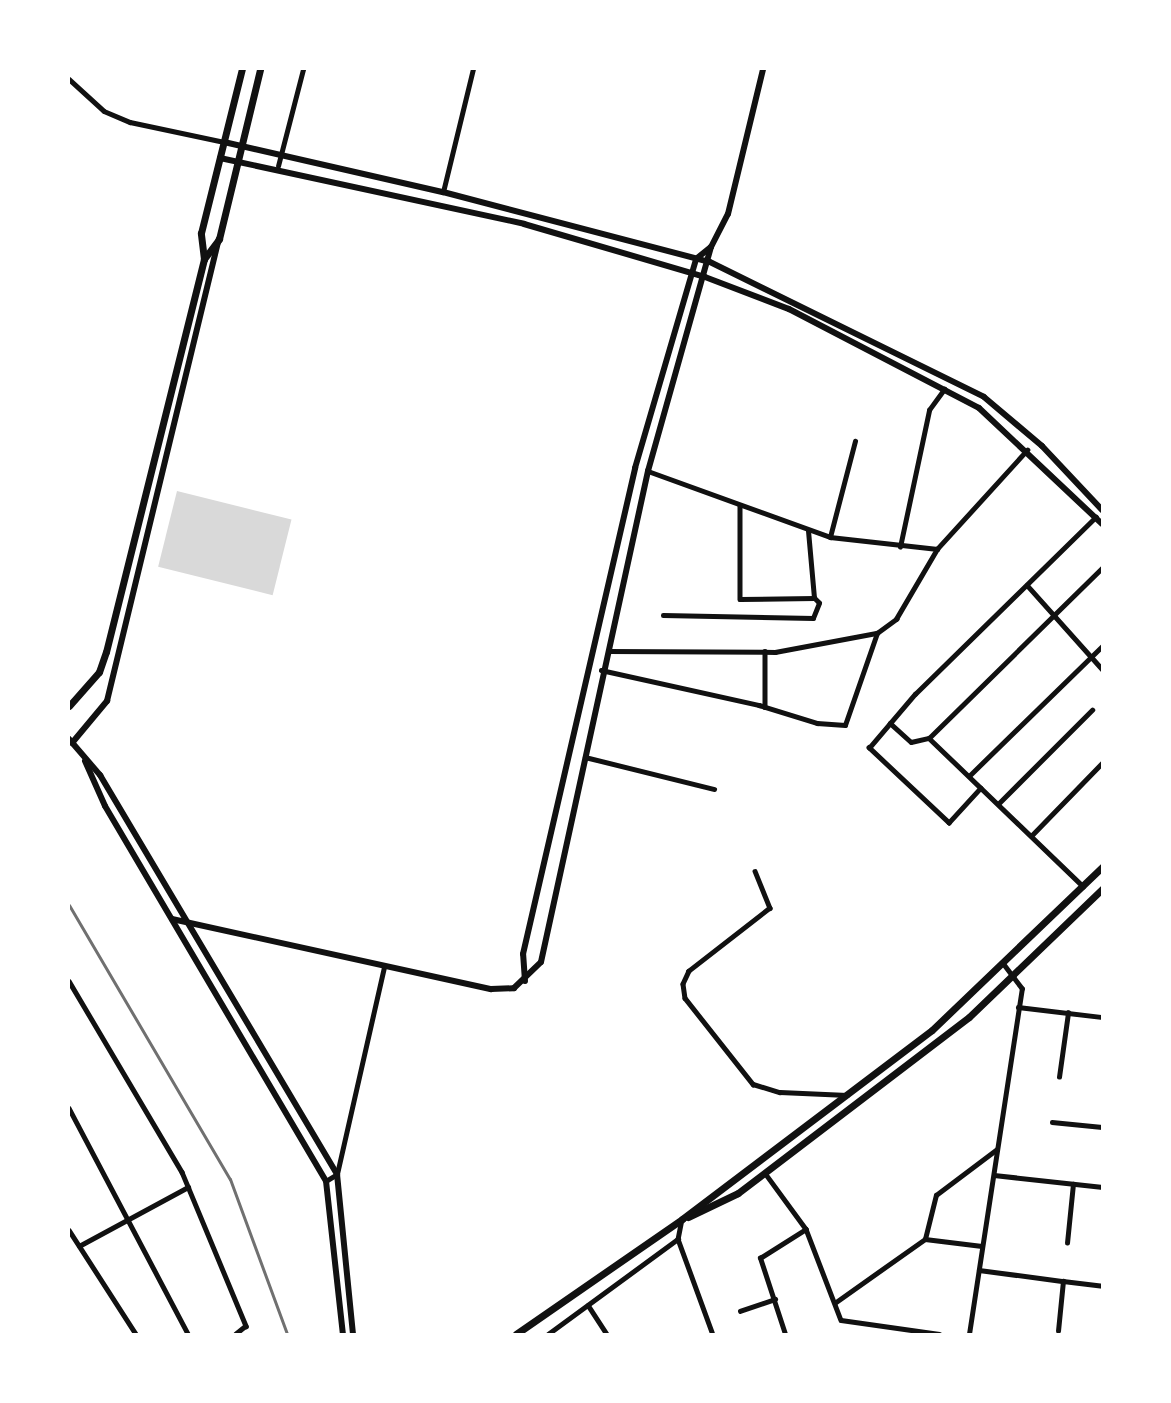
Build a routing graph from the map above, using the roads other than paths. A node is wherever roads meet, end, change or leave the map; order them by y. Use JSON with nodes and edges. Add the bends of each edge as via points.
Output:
{"nodes":[{"id":1,"x":242,"y":69,"type":"edge"},
{"id":2,"x":260,"y":69,"type":"edge"},
{"id":3,"x":303,"y":69,"type":"edge"},
{"id":4,"x":473,"y":69,"type":"edge"},
{"id":5,"x":763,"y":69,"type":"edge"},
{"id":6,"x":69,"y":79,"type":"edge"},
{"id":7,"x":224,"y":142,"type":"junction"},
{"id":8,"x":242,"y":146,"type":"junction"},
{"id":9,"x":282,"y":153,"type":"junction"},
{"id":10,"x":220,"y":158,"type":"junction"},
{"id":11,"x":238,"y":162,"type":"junction"},
{"id":12,"x":279,"y":166,"type":"junction"},
{"id":13,"x":443,"y":192,"type":"junction"},
{"id":14,"x":219,"y":239,"type":"junction"},
{"id":15,"x":711,"y":247,"type":"junction"},
{"id":16,"x":696,"y":258,"type":"junction"},
{"id":17,"x":204,"y":259,"type":"junction"},
{"id":18,"x":710,"y":262,"type":"junction"},
{"id":19,"x":691,"y":273,"type":"junction"},
{"id":20,"x":705,"y":277,"type":"junction"},
{"id":21,"x":945,"y":389,"type":"junction"},
{"id":22,"x":1010,"y":418,"type":"junction"},
{"id":23,"x":1002,"y":429,"type":"junction"},
{"id":24,"x":855,"y":441,"type":"dead end"},
{"id":25,"x":1027,"y":450,"type":"junction"},
{"id":26,"x":648,"y":471,"type":"junction"},
{"id":27,"x":740,"y":505,"type":"junction"},
{"id":28,"x":1102,"y":510,"type":"edge"},
{"id":29,"x":1096,"y":517,"type":"junction"},
{"id":30,"x":1102,"y":524,"type":"edge"},
{"id":31,"x":808,"y":531,"type":"junction"},
{"id":32,"x":830,"y":537,"type":"junction"},
{"id":33,"x":900,"y":546,"type":"junction"},
{"id":34,"x":938,"y":549,"type":"junction"},
{"id":35,"x":1102,"y":568,"type":"edge"},
{"id":36,"x":1027,"y":585,"type":"junction"},
{"id":37,"x":814,"y":598,"type":"junction"},
{"id":38,"x":663,"y":615,"type":"dead end"},
{"id":39,"x":1055,"y":617,"type":"junction"},
{"id":40,"x":877,"y":633,"type":"junction"},
{"id":41,"x":1102,"y":646,"type":"edge"},
{"id":42,"x":607,"y":651,"type":"junction"},
{"id":43,"x":765,"y":651,"type":"junction"},
{"id":44,"x":1090,"y":658,"type":"junction"},
{"id":45,"x":1102,"y":669,"type":"edge"},
{"id":46,"x":601,"y":670,"type":"junction"},
{"id":47,"x":69,"y":706,"type":"edge"},
{"id":48,"x":765,"y":707,"type":"junction"},
{"id":49,"x":1092,"y":710,"type":"dead end"},
{"id":50,"x":890,"y":723,"type":"junction"},
{"id":51,"x":929,"y":738,"type":"junction"},
{"id":52,"x":70,"y":741,"type":"edge"},
{"id":53,"x":585,"y":757,"type":"junction"},
{"id":54,"x":85,"y":761,"type":"junction"},
{"id":55,"x":1102,"y":763,"type":"edge"},
{"id":56,"x":969,"y":776,"type":"junction"},
{"id":57,"x":981,"y":788,"type":"junction"},
{"id":58,"x":714,"y":789,"type":"dead end"},
{"id":59,"x":998,"y":804,"type":"junction"},
{"id":60,"x":1031,"y":836,"type":"junction"},
{"id":61,"x":1102,"y":867,"type":"edge"},
{"id":62,"x":755,"y":871,"type":"dead end"},
{"id":63,"x":1083,"y":886,"type":"junction"},
{"id":64,"x":1102,"y":889,"type":"edge"},
{"id":65,"x":172,"y":919,"type":"junction"},
{"id":66,"x":185,"y":919,"type":"junction"},
{"id":67,"x":1003,"y":964,"type":"junction"},
{"id":68,"x":384,"y":967,"type":"junction"},
{"id":69,"x":1014,"y":975,"type":"junction"},
{"id":70,"x":69,"y":981,"type":"edge"},
{"id":71,"x":525,"y":981,"type":"junction"},
{"id":72,"x":1018,"y":1007,"type":"junction"},
{"id":73,"x":1068,"y":1013,"type":"junction"},
{"id":74,"x":1102,"y":1017,"type":"edge"},
{"id":75,"x":1059,"y":1077,"type":"dead end"},
{"id":76,"x":857,"y":1087,"type":"junction"},
{"id":77,"x":847,"y":1095,"type":"junction"},
{"id":78,"x":866,"y":1097,"type":"junction"},
{"id":79,"x":69,"y":1108,"type":"edge"},
{"id":80,"x":1052,"y":1122,"type":"dead end"},
{"id":81,"x":1102,"y":1127,"type":"edge"},
{"id":82,"x":997,"y":1149,"type":"junction"},
{"id":83,"x":765,"y":1173,"type":"junction"},
{"id":84,"x":338,"y":1174,"type":"junction"},
{"id":85,"x":993,"y":1175,"type":"junction"},
{"id":86,"x":326,"y":1181,"type":"junction"},
{"id":87,"x":1073,"y":1184,"type":"junction"},
{"id":88,"x":188,"y":1187,"type":"junction"},
{"id":89,"x":1102,"y":1187,"type":"edge"},
{"id":90,"x":132,"y":1218,"type":"junction"},
{"id":91,"x":682,"y":1219,"type":"junction"},
{"id":92,"x":806,"y":1229,"type":"junction"},
{"id":93,"x":69,"y":1230,"type":"edge"},
{"id":94,"x":678,"y":1239,"type":"junction"},
{"id":95,"x":926,"y":1239,"type":"junction"},
{"id":96,"x":1067,"y":1244,"type":"dead end"},
{"id":97,"x":79,"y":1246,"type":"junction"},
{"id":98,"x":982,"y":1246,"type":"junction"},
{"id":99,"x":979,"y":1270,"type":"junction"},
{"id":100,"x":1064,"y":1281,"type":"junction"},
{"id":101,"x":1102,"y":1286,"type":"edge"},
{"id":102,"x":775,"y":1299,"type":"junction"},
{"id":103,"x":836,"y":1302,"type":"junction"},
{"id":104,"x":588,"y":1305,"type":"junction"},
{"id":105,"x":740,"y":1311,"type":"dead end"},
{"id":106,"x":712,"y":1332,"type":"dead end"},
{"id":107,"x":1058,"y":1332,"type":"dead end"},
{"id":108,"x":135,"y":1334,"type":"edge"},
{"id":109,"x":188,"y":1334,"type":"edge"},
{"id":110,"x":236,"y":1334,"type":"edge"},
{"id":111,"x":343,"y":1334,"type":"edge"},
{"id":112,"x":353,"y":1334,"type":"edge"},
{"id":113,"x":516,"y":1334,"type":"edge"},
{"id":114,"x":548,"y":1334,"type":"edge"},
{"id":115,"x":607,"y":1334,"type":"edge"},
{"id":116,"x":785,"y":1334,"type":"edge"},
{"id":117,"x":939,"y":1334,"type":"edge"},
{"id":118,"x":969,"y":1334,"type":"edge"}],
"edges":[{"from":1,"to":7,"type":"main road"},
{"from":2,"to":8,"type":"main road"},
{"from":3,"to":9,"type":"street"},
{"from":4,"to":13,"type":"street"},
{"from":5,"to":15,"type":"street","via":[[733,195]]},
{"from":6,"to":7,"type":"street","via":[[104,111],[130,122]]},
{"from":7,"to":8,"type":"street"},
{"from":7,"to":10,"type":"main road"},
{"from":8,"to":9,"type":"street"},
{"from":8,"to":11,"type":"main road"},
{"from":9,"to":12,"type":"street"},
{"from":9,"to":13,"type":"street"},
{"from":10,"to":11,"type":"street"},
{"from":10,"to":17,"type":"main road","via":[[201,233]]},
{"from":11,"to":12,"type":"street"},
{"from":11,"to":14,"type":"main road"},
{"from":12,"to":19,"type":"street","via":[[524,224]]},
{"from":13,"to":16,"type":"street"},
{"from":14,"to":17,"type":"main road"},
{"from":14,"to":52,"type":"street","via":[[107,701]]},
{"from":15,"to":16,"type":"street"},
{"from":15,"to":18,"type":"street"},
{"from":16,"to":18,"type":"street"},
{"from":16,"to":19,"type":"street"},
{"from":17,"to":47,"type":"main road","via":[[106,652],[99,672]]},
{"from":18,"to":20,"type":"street"},
{"from":18,"to":22,"type":"street","via":[[933,369]]},
{"from":19,"to":20,"type":"street"},
{"from":19,"to":71,"type":"street","via":[[635,468],[523,954]]},
{"from":20,"to":21,"type":"street","via":[[789,309]]},
{"from":20,"to":26,"type":"street"},
{"from":21,"to":23,"type":"street"},
{"from":21,"to":33,"type":"street","via":[[929,410]]},
{"from":22,"to":23,"type":"street"},
{"from":22,"to":28,"type":"street"},
{"from":23,"to":25,"type":"street"},
{"from":24,"to":32,"type":"street"},
{"from":25,"to":29,"type":"street"},
{"from":25,"to":34,"type":"street"},
{"from":26,"to":27,"type":"street"},
{"from":26,"to":42,"type":"street"},
{"from":27,"to":31,"type":"street"},
{"from":27,"to":37,"type":"street","via":[[740,599]]},
{"from":29,"to":30,"type":"street"},
{"from":29,"to":36,"type":"street"},
{"from":31,"to":32,"type":"street"},
{"from":31,"to":37,"type":"street"},
{"from":32,"to":33,"type":"street"},
{"from":33,"to":34,"type":"street"},
{"from":34,"to":40,"type":"street","via":[[896,619]]},
{"from":35,"to":39,"type":"street"},
{"from":36,"to":39,"type":"street"},
{"from":36,"to":50,"type":"street"},
{"from":37,"to":38,"type":"street","via":[[819,601],[816,618]]},
{"from":39,"to":44,"type":"street"},
{"from":39,"to":51,"type":"street"},
{"from":40,"to":43,"type":"street"},
{"from":40,"to":48,"type":"street","via":[[845,725],[817,723]]},
{"from":41,"to":44,"type":"street"},
{"from":42,"to":43,"type":"street"},
{"from":42,"to":46,"type":"street"},
{"from":43,"to":48,"type":"street"},
{"from":44,"to":45,"type":"street"},
{"from":44,"to":56,"type":"street"},
{"from":46,"to":48,"type":"street"},
{"from":46,"to":53,"type":"street"},
{"from":49,"to":59,"type":"street"},
{"from":50,"to":51,"type":"street","via":[[911,742]]},
{"from":50,"to":57,"type":"street","via":[[868,748],[949,823]]},
{"from":51,"to":56,"type":"street"},
{"from":52,"to":54,"type":"street"},
{"from":53,"to":58,"type":"street"},
{"from":53,"to":71,"type":"street","via":[[541,962]]},
{"from":54,"to":65,"type":"street","via":[[92,783]]},
{"from":54,"to":66,"type":"street","via":[[100,775]]},
{"from":55,"to":60,"type":"street"},
{"from":56,"to":57,"type":"street"},
{"from":57,"to":59,"type":"street"},
{"from":59,"to":60,"type":"street"},
{"from":60,"to":63,"type":"street"},
{"from":61,"to":63,"type":"main road"},
{"from":62,"to":77,"type":"street","via":[[770,908],[689,971],[683,984],[685,998],[753,1084],[780,1092]]},
{"from":63,"to":67,"type":"main road"},
{"from":64,"to":69,"type":"main road"},
{"from":65,"to":66,"type":"street"},
{"from":65,"to":86,"type":"street"},
{"from":66,"to":68,"type":"street"},
{"from":66,"to":84,"type":"street"},
{"from":67,"to":69,"type":"street"},
{"from":67,"to":76,"type":"main road","via":[[932,1030]]},
{"from":68,"to":71,"type":"street","via":[[491,990]]},
{"from":68,"to":84,"type":"street"},
{"from":69,"to":72,"type":"street","via":[[1022,989]]},
{"from":69,"to":78,"type":"main road"},
{"from":70,"to":88,"type":"street"},
{"from":72,"to":73,"type":"street"},
{"from":72,"to":82,"type":"street"},
{"from":73,"to":74,"type":"street"},
{"from":73,"to":75,"type":"street"},
{"from":76,"to":77,"type":"main road"},
{"from":76,"to":78,"type":"main road"},
{"from":77,"to":91,"type":"main road"},
{"from":78,"to":83,"type":"main road"},
{"from":79,"to":90,"type":"street"},
{"from":80,"to":81,"type":"street"},
{"from":82,"to":85,"type":"street"},
{"from":82,"to":95,"type":"street","via":[[936,1195]]},
{"from":83,"to":91,"type":"main road","via":[[715,1208]]},
{"from":83,"to":92,"type":"street"},
{"from":84,"to":86,"type":"street"},
{"from":84,"to":112,"type":"street"},
{"from":85,"to":87,"type":"street"},
{"from":85,"to":98,"type":"street"},
{"from":86,"to":111,"type":"street"},
{"from":87,"to":89,"type":"street"},
{"from":87,"to":96,"type":"street"},
{"from":88,"to":90,"type":"street"},
{"from":88,"to":110,"type":"street","via":[[246,1326]]},
{"from":90,"to":97,"type":"street"},
{"from":90,"to":109,"type":"street"},
{"from":91,"to":94,"type":"street"},
{"from":91,"to":113,"type":"main road"},
{"from":92,"to":102,"type":"street","via":[[760,1258]]},
{"from":92,"to":103,"type":"street"},
{"from":93,"to":97,"type":"street"},
{"from":94,"to":104,"type":"street"},
{"from":94,"to":106,"type":"street"},
{"from":95,"to":98,"type":"street"},
{"from":95,"to":103,"type":"street"},
{"from":97,"to":108,"type":"street"},
{"from":98,"to":99,"type":"street"},
{"from":99,"to":100,"type":"street"},
{"from":99,"to":118,"type":"street"},
{"from":100,"to":101,"type":"street"},
{"from":100,"to":107,"type":"street"},
{"from":102,"to":105,"type":"street"},
{"from":102,"to":116,"type":"street"},
{"from":103,"to":117,"type":"street","via":[[841,1320]]},
{"from":104,"to":114,"type":"street"},
{"from":104,"to":115,"type":"street"}]}
